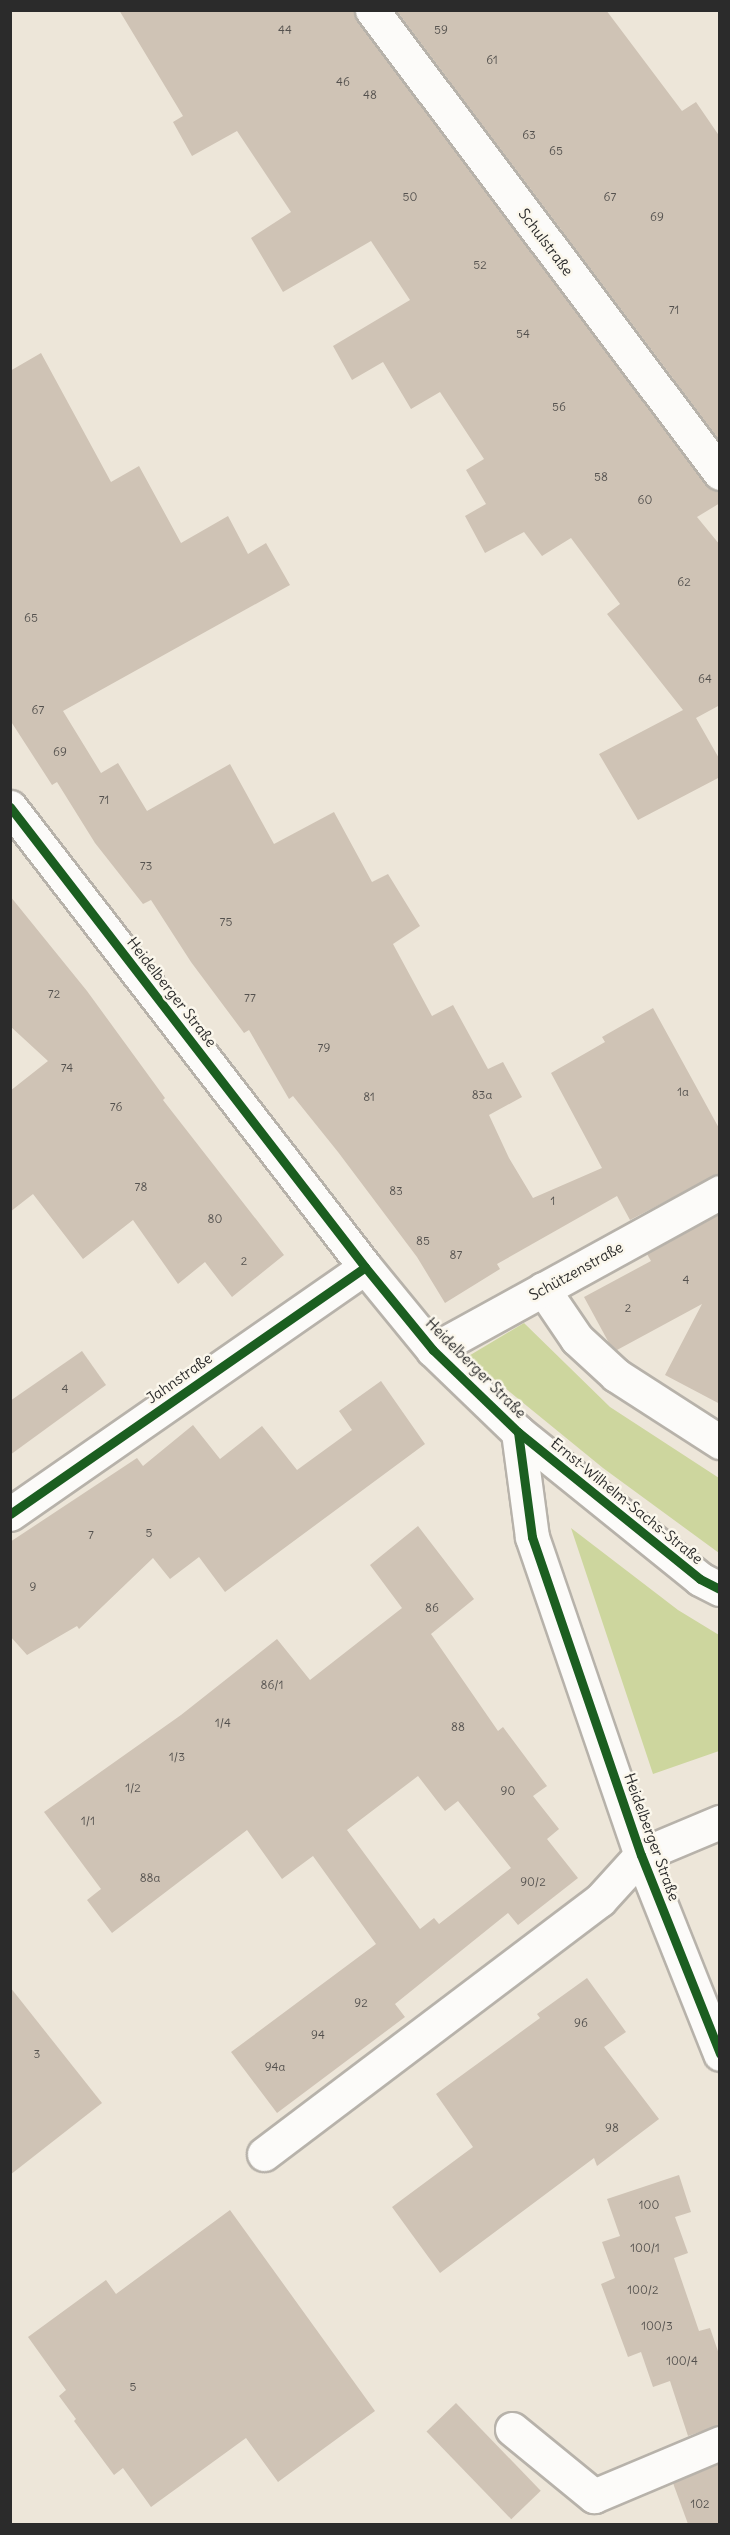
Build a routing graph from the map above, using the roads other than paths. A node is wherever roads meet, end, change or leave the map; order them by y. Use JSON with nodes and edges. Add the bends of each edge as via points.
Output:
{"nodes":[{"id":1,"x":372,"y":10,"type":"edge"},
{"id":2,"x":720,"y":472,"type":"edge"},
{"id":3,"x":10,"y":807,"type":"edge"},
{"id":4,"x":720,"y":1192,"type":"edge"},
{"id":5,"x":365,"y":1267,"type":"junction"},
{"id":6,"x":543,"y":1289,"type":"junction"},
{"id":7,"x":433,"y":1350,"type":"junction"},
{"id":8,"x":518,"y":1432,"type":"junction"},
{"id":9,"x":720,"y":1442,"type":"edge"},
{"id":10,"x":10,"y":1514,"type":"edge"},
{"id":11,"x":720,"y":1589,"type":"edge"},
{"id":12,"x":720,"y":1822,"type":"edge"},
{"id":13,"x":641,"y":1855,"type":"junction"},
{"id":14,"x":720,"y":2054,"type":"edge"},
{"id":15,"x":264,"y":2154,"type":"dead end"},
{"id":16,"x":512,"y":2429,"type":"dead end"},
{"id":17,"x":720,"y":2443,"type":"edge"}],
"edges":[{"from":1,"to":2,"type":"street","name":"Schulstraße"},
{"from":3,"to":5,"type":"street","name":"Heidelberger Straße"},
{"from":4,"to":6,"type":"street","name":"Schützenstraße"},
{"from":5,"to":7,"type":"street","name":"Heidelberger Straße"},
{"from":5,"to":10,"type":"street","name":"Jahnstraße"},
{"from":6,"to":7,"type":"street","name":"Schützenstraße"},
{"from":6,"to":9,"type":"street","via":[[577,1339],[616,1375]]},
{"from":7,"to":8,"type":"street","name":"Heidelberger Straße"},
{"from":8,"to":11,"type":"street","name":"Ernst-Wilhelm-Sachs-Straße","via":[[700,1579]]},
{"from":8,"to":13,"type":"street","name":"Heidelberger Straße","via":[[532,1537]]},
{"from":12,"to":13,"type":"street"},
{"from":13,"to":14,"type":"street","name":"Heidelberger Straße"},
{"from":13,"to":15,"type":"street","via":[[600,1900]]},
{"from":16,"to":17,"type":"street","via":[[594,2496]]}]}
